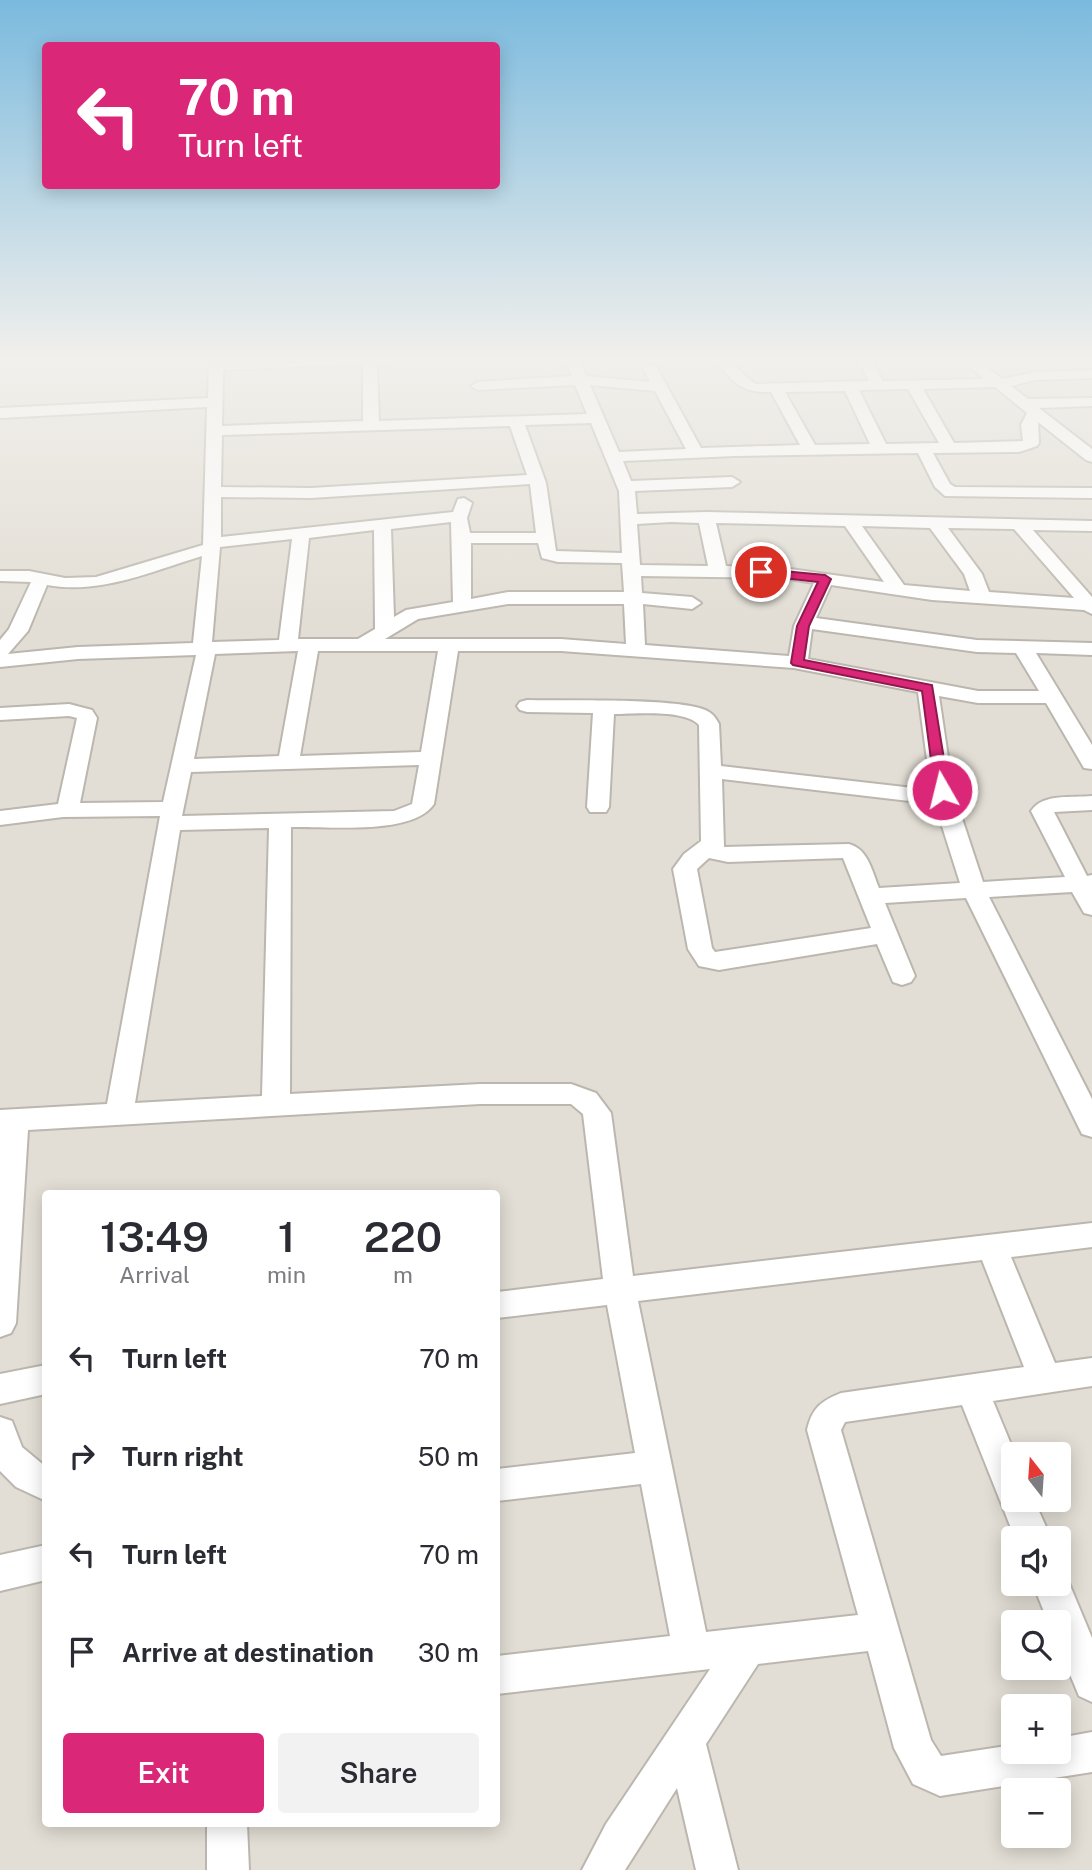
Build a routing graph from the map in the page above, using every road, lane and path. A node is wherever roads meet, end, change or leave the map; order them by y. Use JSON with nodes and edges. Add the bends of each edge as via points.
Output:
{"nodes":[{"id":1,"x":214,"y":446,"type":"edge"},
{"id":2,"x":525,"y":446,"type":"edge"},
{"id":3,"x":609,"y":446,"type":"edge"},
{"id":4,"x":692,"y":446,"type":"edge"},
{"id":5,"x":808,"y":446,"type":"edge"},
{"id":6,"x":879,"y":446,"type":"edge"},
{"id":7,"x":1016,"y":446,"type":"edge"},
{"id":8,"x":923,"y":448,"type":"junction"},
{"id":9,"x":949,"y":448,"type":"joint"},
{"id":10,"x":880,"y":449,"type":"junction"},
{"id":11,"x":810,"y":450,"type":"junction"},
{"id":12,"x":696,"y":453,"type":"junction"},
{"id":13,"x":613,"y":457,"type":"junction"},
{"id":14,"x":536,"y":479,"type":"junction"},
{"id":15,"x":732,"y":482,"type":"dead end"},
{"id":16,"x":473,"y":484,"type":"junction"},
{"id":17,"x":625,"y":486,"type":"junction"},
{"id":18,"x":213,"y":492,"type":"junction"},
{"id":19,"x":1092,"y":493,"type":"edge"},
{"id":20,"x":459,"y":516,"type":"junction"},
{"id":21,"x":706,"y":517,"type":"junction"},
{"id":22,"x":629,"y":519,"type":"junction"},
{"id":23,"x":850,"y":521,"type":"junction"},
{"id":24,"x":935,"y":522,"type":"junction"},
{"id":25,"x":1018,"y":524,"type":"junction"},
{"id":26,"x":382,"y":525,"type":"junction"},
{"id":27,"x":1092,"y":526,"type":"edge"},
{"id":28,"x":301,"y":534,"type":"junction"},
{"id":29,"x":462,"y":538,"type":"junction"},
{"id":30,"x":544,"y":538,"type":"junction"},
{"id":31,"x":212,"y":545,"type":"junction"},
{"id":32,"x":632,"y":564,"type":"junction"},
{"id":33,"x":718,"y":571,"type":"junction"},
{"id":34,"x":0,"y":576,"type":"edge"},
{"id":35,"x":41,"y":579,"type":"junction"},
{"id":36,"x":825,"y":579,"type":"junction"},
{"id":37,"x":899,"y":590,"type":"junction"},
{"id":38,"x":633,"y":598,"type":"junction"},
{"id":39,"x":982,"y":598,"type":"junction"},
{"id":40,"x":692,"y":603,"type":"dead end"},
{"id":41,"x":462,"y":606,"type":"junction"},
{"id":42,"x":1090,"y":607,"type":"edge"},
{"id":43,"x":804,"y":625,"type":"junction"},
{"id":44,"x":385,"y":630,"type":"junction"},
{"id":45,"x":299,"y":645,"type":"junction"},
{"id":46,"x":362,"y":645,"type":"junction"},
{"id":47,"x":449,"y":645,"type":"junction"},
{"id":48,"x":1023,"y":648,"type":"junction"},
{"id":49,"x":205,"y":649,"type":"junction"},
{"id":50,"x":1092,"y":649,"type":"edge"},
{"id":51,"x":636,"y":650,"type":"junction"},
{"id":52,"x":0,"y":652,"type":"edge"},
{"id":53,"x":0,"y":661,"type":"edge"},
{"id":54,"x":797,"y":663,"type":"junction"},
{"id":55,"x":928,"y":688,"type":"junction"},
{"id":56,"x":1053,"y":697,"type":"junction"},
{"id":57,"x":527,"y":706,"type":"dead end"},
{"id":58,"x":604,"y":707,"type":"junction"},
{"id":59,"x":0,"y":714,"type":"edge"},
{"id":60,"x":430,"y":758,"type":"junction"},
{"id":61,"x":1092,"y":762,"type":"edge"},
{"id":62,"x":288,"y":763,"type":"junction"},
{"id":63,"x":182,"y":766,"type":"junction"},
{"id":64,"x":710,"y":771,"type":"junction"},
{"id":65,"x":944,"y":798,"type":"junction"},
{"id":66,"x":1092,"y":803,"type":"edge"},
{"id":67,"x":598,"y":807,"type":"dead end"},
{"id":68,"x":68,"y":810,"type":"junction"},
{"id":69,"x":171,"y":816,"type":"junction"},
{"id":70,"x":0,"y":818,"type":"edge"},
{"id":71,"x":280,"y":821,"type":"junction"},
{"id":72,"x":713,"y":844,"type":"junction"},
{"id":73,"x":1085,"y":884,"type":"edge"},
{"id":74,"x":974,"y":890,"type":"junction"},
{"id":75,"x":870,"y":896,"type":"junction"},
{"id":76,"x":1092,"y":907,"type":"edge"},
{"id":77,"x":885,"y":934,"type":"junction"},
{"id":78,"x":902,"y":976,"type":"dead end"},
{"id":79,"x":276,"y":1106,"type":"junction"},
{"id":80,"x":119,"y":1115,"type":"junction"},
{"id":81,"x":7,"y":1121,"type":"edge"},
{"id":82,"x":1092,"y":1126,"type":"edge"},
{"id":83,"x":1092,"y":1235,"type":"edge"},
{"id":84,"x":992,"y":1247,"type":"junction"},
{"id":85,"x":620,"y":1290,"type":"junction"},
{"id":86,"x":500,"y":1305,"type":"edge"},
{"id":87,"x":0,"y":1323,"type":"edge"},
{"id":88,"x":1092,"y":1372,"type":"edge"},
{"id":89,"x":1045,"y":1379,"type":"junction"},
{"id":90,"x":42,"y":1380,"type":"edge"},
{"id":91,"x":0,"y":1389,"type":"edge"},
{"id":92,"x":972,"y":1389,"type":"junction"},
{"id":93,"x":0,"y":1433,"type":"edge"},
{"id":94,"x":1001,"y":1460,"type":"edge"},
{"id":95,"x":655,"y":1466,"type":"junction"},
{"id":96,"x":42,"y":1483,"type":"edge"},
{"id":97,"x":500,"y":1485,"type":"edge"},
{"id":98,"x":42,"y":1563,"type":"edge"},
{"id":99,"x":0,"y":1573,"type":"edge"},
{"id":100,"x":1056,"y":1596,"type":"edge"},
{"id":101,"x":880,"y":1630,"type":"junction"},
{"id":102,"x":748,"y":1646,"type":"junction"},
{"id":103,"x":692,"y":1653,"type":"junction"},
{"id":104,"x":500,"y":1675,"type":"edge"},
{"id":105,"x":1092,"y":1683,"type":"edge"},
{"id":106,"x":685,"y":1740,"type":"junction"},
{"id":107,"x":1092,"y":1752,"type":"edge"},
{"id":108,"x":227,"y":1827,"type":"edge"},
{"id":109,"x":228,"y":1870,"type":"edge"},
{"id":110,"x":603,"y":1870,"type":"edge"},
{"id":111,"x":717,"y":1870,"type":"edge"}],
"edges":[{"from":1,"to":18,"type":"street"},
{"from":2,"to":14,"type":"street"},
{"from":3,"to":13,"type":"street"},
{"from":4,"to":12,"type":"street"},
{"from":5,"to":11,"type":"street"},
{"from":6,"to":10,"type":"street"},
{"from":7,"to":9,"type":"street"},
{"from":8,"to":9,"type":"street"},
{"from":8,"to":10,"type":"street"},
{"from":8,"to":19,"type":"street","via":[[943,487],[951,492]]},
{"from":10,"to":11,"type":"street"},
{"from":11,"to":12,"type":"street"},
{"from":12,"to":13,"type":"street"},
{"from":13,"to":17,"type":"street"},
{"from":14,"to":16,"type":"street"},
{"from":14,"to":30,"type":"street"},
{"from":15,"to":17,"type":"street"},
{"from":16,"to":18,"type":"street","via":[[311,493]]},
{"from":16,"to":20,"type":"street"},
{"from":17,"to":22,"type":"street"},
{"from":18,"to":31,"type":"street"},
{"from":20,"to":26,"type":"street"},
{"from":20,"to":29,"type":"street"},
{"from":21,"to":22,"type":"street"},
{"from":21,"to":23,"type":"street"},
{"from":21,"to":33,"type":"street"},
{"from":22,"to":32,"type":"street"},
{"from":23,"to":24,"type":"street"},
{"from":23,"to":37,"type":"street"},
{"from":24,"to":25,"type":"street"},
{"from":24,"to":39,"type":"street","via":[[973,574]]},
{"from":25,"to":27,"type":"street"},
{"from":25,"to":42,"type":"street"},
{"from":26,"to":28,"type":"street"},
{"from":26,"to":44,"type":"street"},
{"from":28,"to":31,"type":"street"},
{"from":28,"to":45,"type":"street"},
{"from":29,"to":30,"type":"street"},
{"from":29,"to":41,"type":"street"},
{"from":30,"to":32,"type":"street","via":[[552,556]]},
{"from":31,"to":35,"type":"street","via":[[97,582]]},
{"from":31,"to":49,"type":"street"},
{"from":32,"to":33,"type":"street"},
{"from":32,"to":38,"type":"street"},
{"from":33,"to":36,"type":"street"},
{"from":34,"to":35,"type":"street"},
{"from":35,"to":52,"type":"street","via":[[18,631]]},
{"from":36,"to":37,"type":"street"},
{"from":36,"to":43,"type":"street"},
{"from":37,"to":39,"type":"street"},
{"from":38,"to":40,"type":"street"},
{"from":38,"to":41,"type":"street","via":[[517,598]]},
{"from":38,"to":51,"type":"street"},
{"from":39,"to":42,"type":"street"},
{"from":41,"to":44,"type":"street","via":[[413,614]]},
{"from":43,"to":48,"type":"street"},
{"from":43,"to":54,"type":"street"},
{"from":44,"to":46,"type":"street"},
{"from":45,"to":46,"type":"street"},
{"from":45,"to":49,"type":"street"},
{"from":45,"to":62,"type":"street"},
{"from":46,"to":47,"type":"street"},
{"from":47,"to":51,"type":"street"},
{"from":47,"to":60,"type":"street"},
{"from":48,"to":50,"type":"street"},
{"from":48,"to":56,"type":"street"},
{"from":49,"to":53,"type":"street"},
{"from":49,"to":63,"type":"street"},
{"from":51,"to":54,"type":"street"},
{"from":54,"to":55,"type":"street"},
{"from":55,"to":56,"type":"street","via":[[986,698]]},
{"from":55,"to":65,"type":"street"},
{"from":56,"to":61,"type":"street"},
{"from":57,"to":58,"type":"street"},
{"from":58,"to":64,"type":"street","via":[[677,709],[701,715],[709,724]]},
{"from":58,"to":67,"type":"street"},
{"from":59,"to":68,"type":"street","via":[[69,710],[85,714]]},
{"from":60,"to":62,"type":"street"},
{"from":60,"to":71,"type":"street","via":[[423,804],[409,815]]},
{"from":62,"to":63,"type":"street"},
{"from":63,"to":69,"type":"street"},
{"from":64,"to":65,"type":"street"},
{"from":64,"to":72,"type":"street"},
{"from":65,"to":74,"type":"street"},
{"from":66,"to":73,"type":"street","via":[[1047,806],[1042,811]]},
{"from":68,"to":69,"type":"street"},
{"from":68,"to":70,"type":"street"},
{"from":69,"to":71,"type":"street"},
{"from":69,"to":80,"type":"street"},
{"from":71,"to":79,"type":"street"},
{"from":72,"to":75,"type":"street","via":[[715,852],[728,855],[849,852]]},
{"from":72,"to":77,"type":"street","via":[[685,869],[700,949],[708,960]]},
{"from":73,"to":74,"type":"street"},
{"from":73,"to":76,"type":"street"},
{"from":74,"to":75,"type":"street"},
{"from":74,"to":82,"type":"street"},
{"from":75,"to":77,"type":"street"},
{"from":77,"to":78,"type":"street"},
{"from":79,"to":80,"type":"street"},
{"from":79,"to":85,"type":"street","via":[[480,1094],[583,1097],[597,1113]]},
{"from":80,"to":81,"type":"street"},
{"from":81,"to":87,"type":"street"},
{"from":83,"to":84,"type":"street"},
{"from":84,"to":85,"type":"street"},
{"from":84,"to":89,"type":"street"},
{"from":85,"to":86,"type":"street"},
{"from":85,"to":95,"type":"street"},
{"from":88,"to":89,"type":"street"},
{"from":89,"to":92,"type":"street"},
{"from":90,"to":91,"type":"street"},
{"from":92,"to":94,"type":"street"},
{"from":92,"to":101,"type":"street","via":[[841,1408],[826,1418],[824,1430]]},
{"from":93,"to":96,"type":"street","via":[[17,1469]]},
{"from":95,"to":97,"type":"street"},
{"from":95,"to":103,"type":"street"},
{"from":98,"to":99,"type":"street"},
{"from":100,"to":105,"type":"street"},
{"from":101,"to":102,"type":"street"},
{"from":101,"to":107,"type":"street","via":[[914,1748],[927,1770],[940,1776]]},
{"from":102,"to":103,"type":"street"},
{"from":102,"to":106,"type":"street"},
{"from":103,"to":104,"type":"street"},
{"from":106,"to":110,"type":"street"},
{"from":106,"to":111,"type":"street"},
{"from":108,"to":109,"type":"street"}]}
